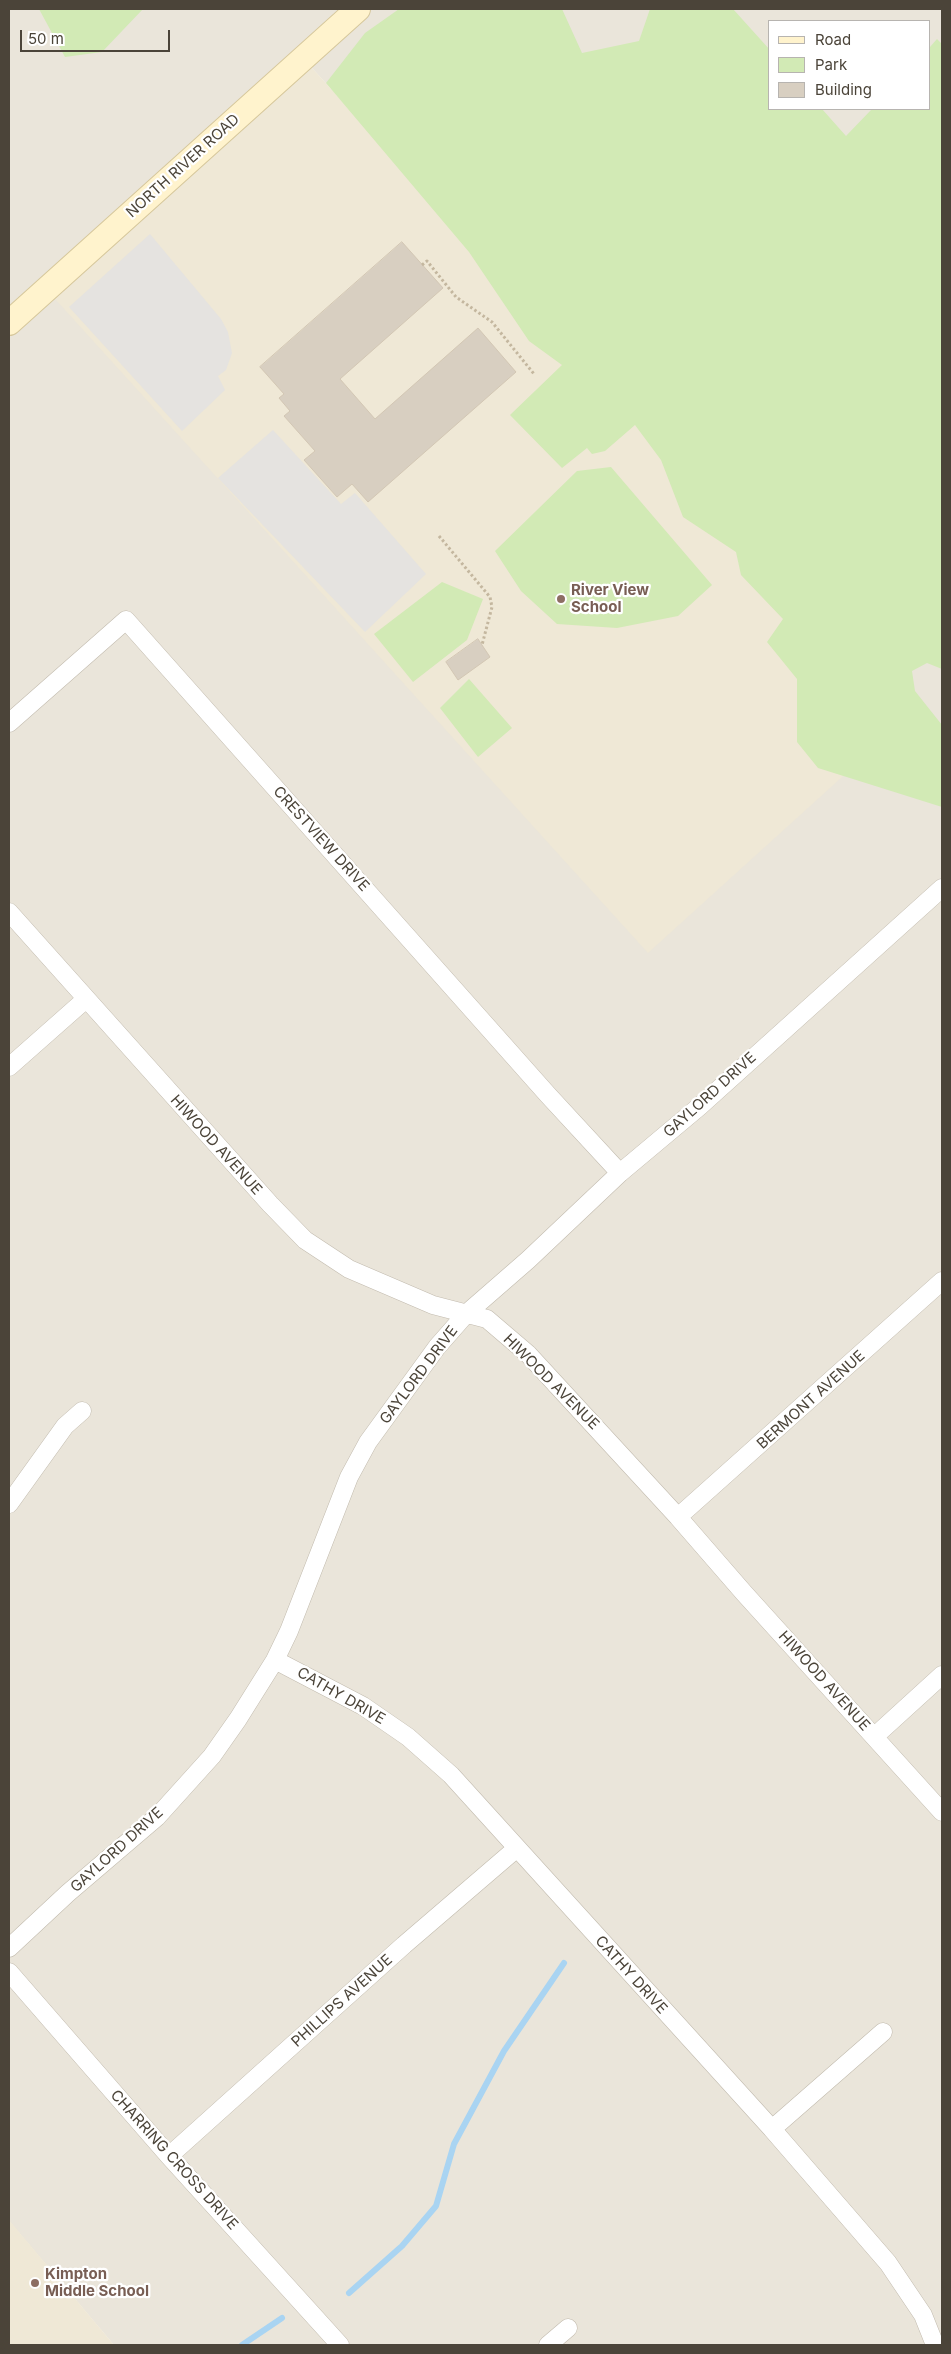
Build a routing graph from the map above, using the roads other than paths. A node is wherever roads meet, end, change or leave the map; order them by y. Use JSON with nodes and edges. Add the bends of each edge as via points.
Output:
{"nodes":[{"id":1,"x":351,"y":11,"type":"edge"},
{"id":2,"x":9,"y":322,"type":"edge"},
{"id":3,"x":9,"y":723,"type":"edge"},
{"id":4,"x":942,"y":888,"type":"edge"},
{"id":5,"x":9,"y":912,"type":"edge"},
{"id":6,"x":86,"y":999,"type":"junction"},
{"id":7,"x":9,"y":1067,"type":"edge"},
{"id":8,"x":620,"y":1173,"type":"junction"},
{"id":9,"x":942,"y":1282,"type":"edge"},
{"id":10,"x":466,"y":1314,"type":"junction"},
{"id":11,"x":82,"y":1411,"type":"dead end"},
{"id":12,"x":9,"y":1504,"type":"edge"},
{"id":13,"x":678,"y":1517,"type":"junction"},
{"id":14,"x":275,"y":1660,"type":"junction"},
{"id":15,"x":942,"y":1675,"type":"edge"},
{"id":16,"x":874,"y":1736,"type":"junction"},
{"id":17,"x":942,"y":1812,"type":"edge"},
{"id":18,"x":517,"y":1848,"type":"junction"},
{"id":19,"x":9,"y":1948,"type":"edge"},
{"id":20,"x":9,"y":1972,"type":"edge"},
{"id":21,"x":883,"y":2032,"type":"dead end"},
{"id":22,"x":772,"y":2129,"type":"junction"},
{"id":23,"x":170,"y":2156,"type":"junction"},
{"id":24,"x":568,"y":2328,"type":"dead end"},
{"id":25,"x":340,"y":2345,"type":"edge"},
{"id":26,"x":548,"y":2345,"type":"edge"},
{"id":27,"x":935,"y":2345,"type":"edge"}],
"edges":[{"from":1,"to":2,"type":"street","name":"NORTH RIVER ROAD"},
{"from":3,"to":8,"type":"street","name":"CRESTVIEW DRIVE","via":[[126,620]]},
{"from":4,"to":8,"type":"street","name":"GAYLORD DRIVE","via":[[700,1106]]},
{"from":5,"to":6,"type":"street","name":"HIWOOD AVENUE"},
{"from":6,"to":7,"type":"street"},
{"from":6,"to":10,"type":"street","name":"HIWOOD AVENUE","via":[[305,1240],[349,1269],[433,1305]]},
{"from":8,"to":10,"type":"street","name":"GAYLORD DRIVE"},
{"from":9,"to":13,"type":"street","name":"BERMONT AVENUE"},
{"from":10,"to":13,"type":"street","name":"HIWOOD AVENUE","via":[[487,1319],[528,1354]]},
{"from":10,"to":14,"type":"street","name":"GAYLORD DRIVE","via":[[437,1347],[368,1442],[349,1478],[307,1589]]},
{"from":11,"to":12,"type":"street","via":[[65,1426]]},
{"from":13,"to":16,"type":"street","name":"HIWOOD AVENUE"},
{"from":14,"to":18,"type":"street","name":"CATHY DRIVE","via":[[363,1706],[408,1737],[451,1775]]},
{"from":14,"to":19,"type":"street","name":"GAYLORD DRIVE","via":[[212,1756],[156,1817]]},
{"from":15,"to":16,"type":"street"},
{"from":16,"to":17,"type":"street","name":"HIWOOD AVENUE"},
{"from":18,"to":22,"type":"street","name":"CATHY DRIVE"},
{"from":18,"to":23,"type":"street","name":"PHILLIPS AVENUE"},
{"from":20,"to":23,"type":"street","name":"CHARRING CROSS DRIVE"},
{"from":21,"to":22,"type":"street"},
{"from":22,"to":27,"type":"street","name":"CATHY DRIVE","via":[[899,2278],[923,2315]]},
{"from":23,"to":25,"type":"street","name":"CHARRING CROSS DRIVE"},
{"from":24,"to":26,"type":"street"}]}
